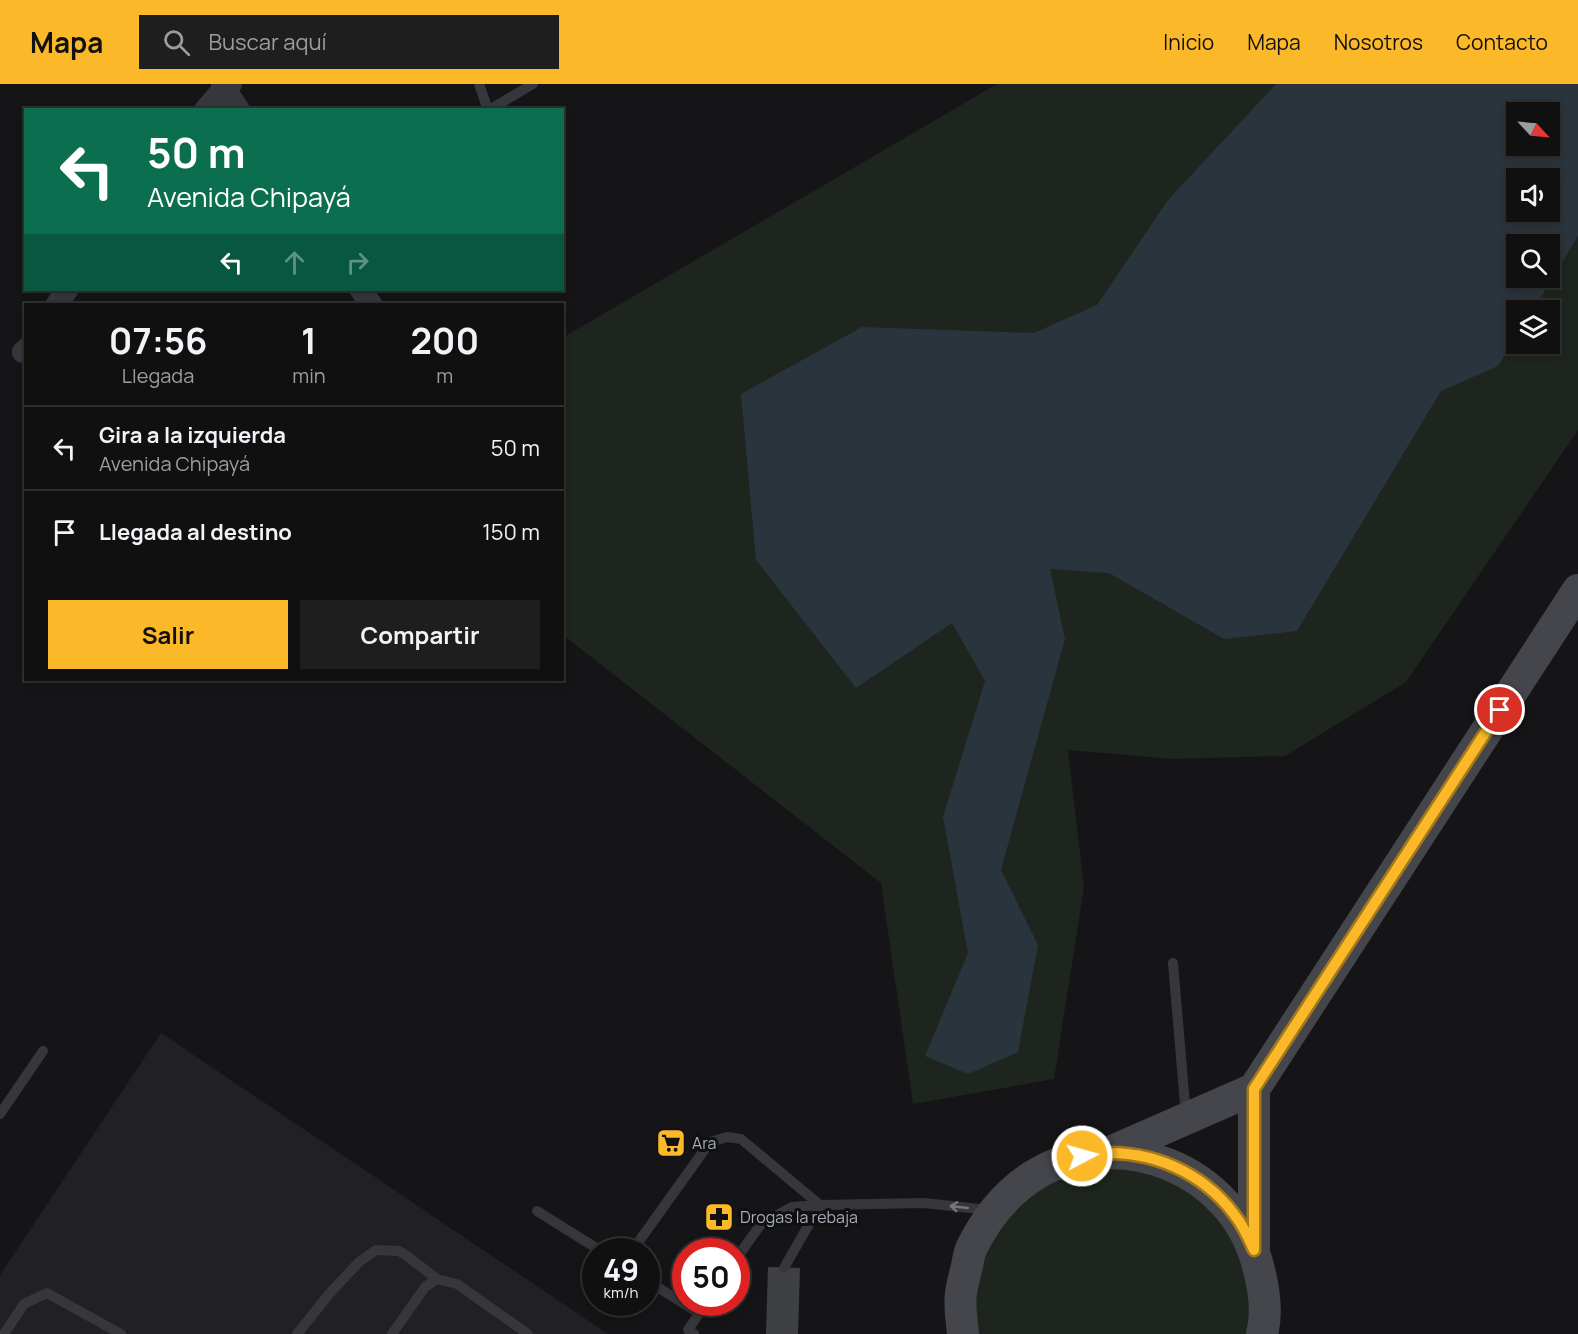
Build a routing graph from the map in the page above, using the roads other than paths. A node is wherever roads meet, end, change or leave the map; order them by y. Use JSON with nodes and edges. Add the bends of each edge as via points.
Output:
{"nodes":[{"id":1,"x":479,"y":84,"type":"edge"},
{"id":2,"x":533,"y":84,"type":"edge"},
{"id":3,"x":226,"y":85,"type":"edge"},
{"id":4,"x":207,"y":108,"type":"edge"},
{"id":5,"x":238,"y":108,"type":"edge"},
{"id":6,"x":488,"y":108,"type":"edge"},
{"id":7,"x":492,"y":108,"type":"edge"},
{"id":8,"x":1578,"y":590,"type":"edge"},
{"id":9,"x":1173,"y":963,"type":"dead end"},
{"id":10,"x":43,"y":1051,"type":"dead end"},
{"id":11,"x":1254,"y":1089,"type":"junction"},
{"id":12,"x":0,"y":1114,"type":"edge"},
{"id":13,"x":1186,"y":1120,"type":"junction"},
{"id":14,"x":1108,"y":1153,"type":"junction"},
{"id":15,"x":820,"y":1205,"type":"junction"},
{"id":16,"x":994,"y":1210,"type":"junction"},
{"id":17,"x":537,"y":1211,"type":"dead end"},
{"id":18,"x":641,"y":1238,"type":"edge"},
{"id":19,"x":582,"y":1239,"type":"edge"},
{"id":20,"x":750,"y":1239,"type":"edge"},
{"id":21,"x":1254,"y":1250,"type":"junction"},
{"id":22,"x":784,"y":1268,"type":"dead end"},
{"id":23,"x":437,"y":1279,"type":"junction"},
{"id":24,"x":697,"y":1316,"type":"edge"},
{"id":25,"x":1264,"y":1332,"type":"edge"},
{"id":26,"x":4,"y":1334,"type":"edge"},
{"id":27,"x":122,"y":1334,"type":"edge"},
{"id":28,"x":297,"y":1334,"type":"edge"},
{"id":29,"x":392,"y":1334,"type":"edge"},
{"id":30,"x":528,"y":1334,"type":"edge"},
{"id":31,"x":694,"y":1334,"type":"edge"},
{"id":32,"x":963,"y":1334,"type":"edge"}],
"edges":[{"from":1,"to":6,"type":"lane"},
{"from":2,"to":7,"type":"lane"},
{"from":3,"to":4,"type":"street"},
{"from":3,"to":5,"type":"street"},
{"from":8,"to":11,"type":"street"},
{"from":9,"to":13,"type":"lane"},
{"from":10,"to":12,"type":"lane"},
{"from":11,"to":13,"type":"street"},
{"from":11,"to":21,"type":"street"},
{"from":13,"to":14,"type":"street"},
{"from":14,"to":16,"type":"street","via":[[1057,1164],[1012,1191]]},
{"from":14,"to":21,"type":"street","via":[[1139,1155],[1169,1163],[1197,1178],[1221,1198],[1240,1222]]},
{"from":16,"to":15,"type":"lane","one_way":true,"via":[[924,1203]]},
{"from":15,"to":18,"type":"lane","via":[[741,1139],[727,1137],[710,1142]]},
{"from":15,"to":20,"type":"lane","via":[[792,1207],[760,1224]]},
{"from":15,"to":22,"type":"lane"},
{"from":16,"to":32,"type":"street","via":[[970,1250],[960,1294]]},
{"from":17,"to":19,"type":"lane"},
{"from":21,"to":25,"type":"street","via":[[1264,1288]]},
{"from":23,"to":28,"type":"lane","via":[[399,1251],[376,1250],[359,1262]]},
{"from":23,"to":29,"type":"lane","via":[[425,1287]]},
{"from":23,"to":30,"type":"lane","via":[[457,1284]]},
{"from":24,"to":31,"type":"lane","via":[[688,1330]]},
{"from":26,"to":27,"type":"lane","via":[[24,1304],[47,1293]]}]}
